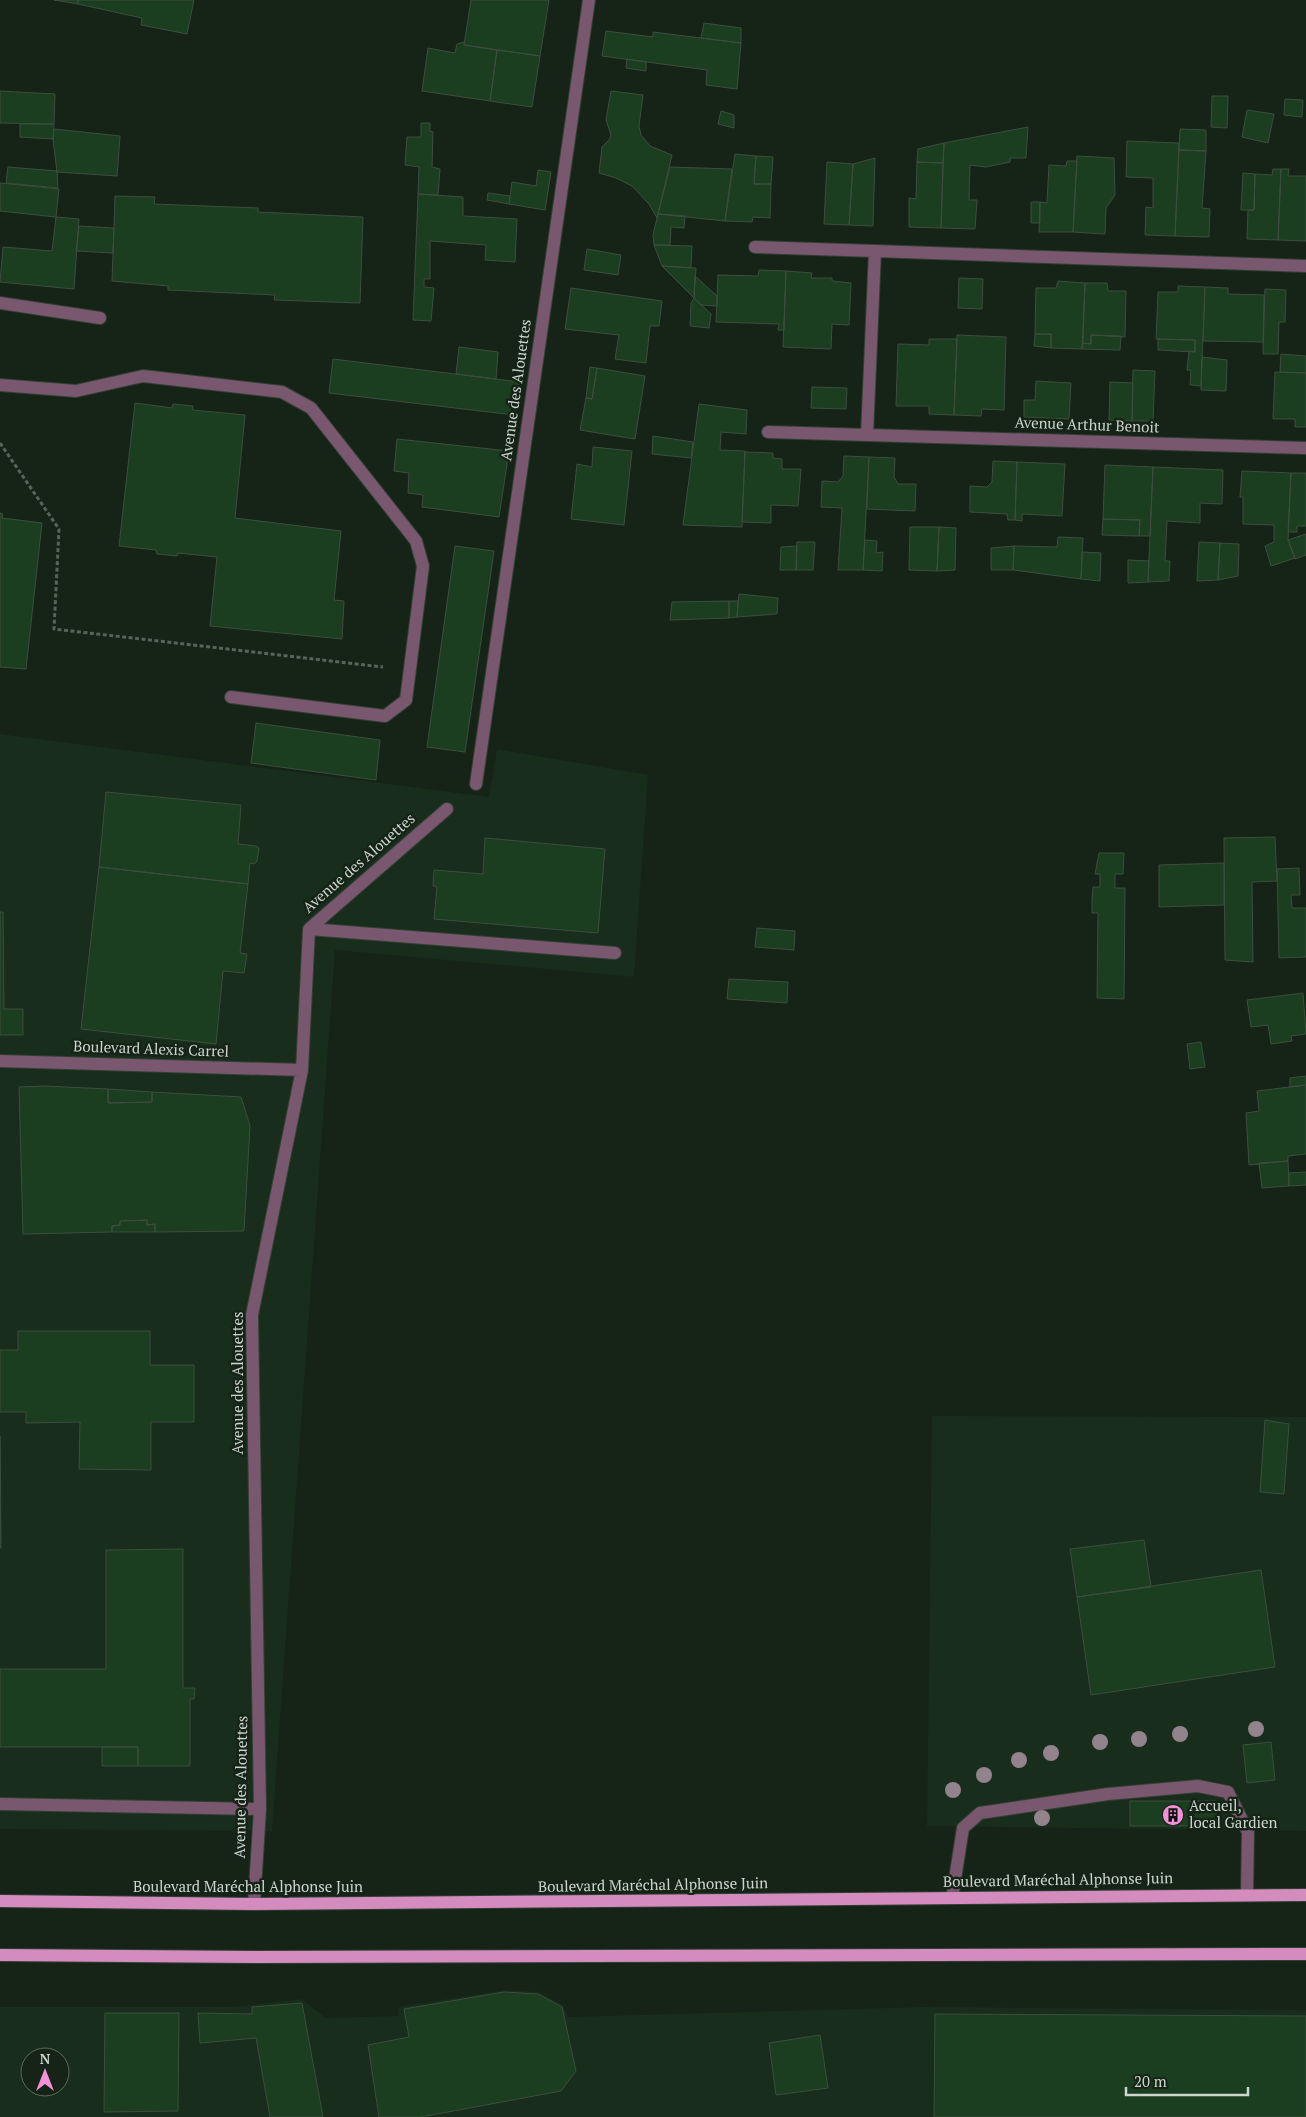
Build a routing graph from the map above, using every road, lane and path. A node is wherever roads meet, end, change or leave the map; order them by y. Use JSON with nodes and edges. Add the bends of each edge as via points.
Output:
{"nodes":[{"id":1,"x":588,"y":0,"type":"edge"},
{"id":2,"x":755,"y":247,"type":"dead end"},
{"id":3,"x":875,"y":251,"type":"junction"},
{"id":4,"x":1306,"y":266,"type":"edge"},
{"id":5,"x":0,"y":303,"type":"edge"},
{"id":6,"x":100,"y":318,"type":"dead end"},
{"id":7,"x":0,"y":385,"type":"edge"},
{"id":8,"x":768,"y":432,"type":"dead end"},
{"id":9,"x":867,"y":435,"type":"junction"},
{"id":10,"x":0,"y":443,"type":"edge"},
{"id":11,"x":1306,"y":448,"type":"edge"},
{"id":12,"x":410,"y":670,"type":"junction"},
{"id":13,"x":231,"y":697,"type":"dead end"},
{"id":14,"x":476,"y":784,"type":"dead end"},
{"id":15,"x":447,"y":809,"type":"dead end"},
{"id":16,"x":309,"y":929,"type":"junction"},
{"id":17,"x":615,"y":953,"type":"dead end"},
{"id":18,"x":0,"y":1061,"type":"edge"},
{"id":19,"x":302,"y":1070,"type":"junction"},
{"id":20,"x":0,"y":1804,"type":"edge"},
{"id":21,"x":260,"y":1809,"type":"junction"},
{"id":22,"x":1248,"y":1894,"type":"junction"},
{"id":23,"x":1306,"y":1895,"type":"edge"},
{"id":24,"x":952,"y":1898,"type":"junction"},
{"id":25,"x":0,"y":1901,"type":"edge"},
{"id":26,"x":254,"y":1904,"type":"junction"},
{"id":27,"x":0,"y":1954,"type":"edge"},
{"id":28,"x":1306,"y":1954,"type":"edge"}],
"edges":[{"from":1,"to":14,"type":"street","name":"Avenue des Alouettes"},
{"from":2,"to":3,"type":"street"},
{"from":3,"to":4,"type":"street"},
{"from":3,"to":9,"type":"street"},
{"from":5,"to":6,"type":"street"},
{"from":7,"to":12,"type":"street","via":[[76,391],[143,376],[282,392],[311,408],[416,541],[424,566]]},
{"from":8,"to":9,"type":"street","name":"Avenue Arthur Benoit"},
{"from":9,"to":11,"type":"street","name":"Avenue Arthur Benoit"},
{"from":10,"to":12,"type":"path","via":[[59,529],[54,629]]},
{"from":12,"to":13,"type":"street","via":[[406,700],[385,716]]},
{"from":15,"to":16,"type":"street","name":"Avenue des Alouettes"},
{"from":16,"to":17,"type":"street"},
{"from":16,"to":19,"type":"street","name":"Avenue des Alouettes"},
{"from":18,"to":19,"type":"street","name":"Boulevard Alexis Carrel"},
{"from":19,"to":21,"type":"street","name":"Avenue des Alouettes","via":[[252,1315]]},
{"from":20,"to":21,"type":"street"},
{"from":21,"to":26,"type":"street","name":"Avenue des Alouettes"},
{"from":22,"to":23,"type":"main road","name":"Boulevard Maréchal Alphonse Juin"},
{"from":22,"to":24,"type":"main road","name":"Boulevard Maréchal Alphonse Juin"},
{"from":22,"to":24,"type":"street","via":[[1248,1832],[1239,1810],[1228,1792],[1198,1786],[1108,1794],[980,1813],[963,1828]]},
{"from":24,"to":26,"type":"main road","name":"Boulevard Maréchal Alphonse Juin"},
{"from":25,"to":26,"type":"main road","name":"Boulevard Maréchal Alphonse Juin"},
{"from":27,"to":28,"type":"main road","via":[[294,1957]]}]}
